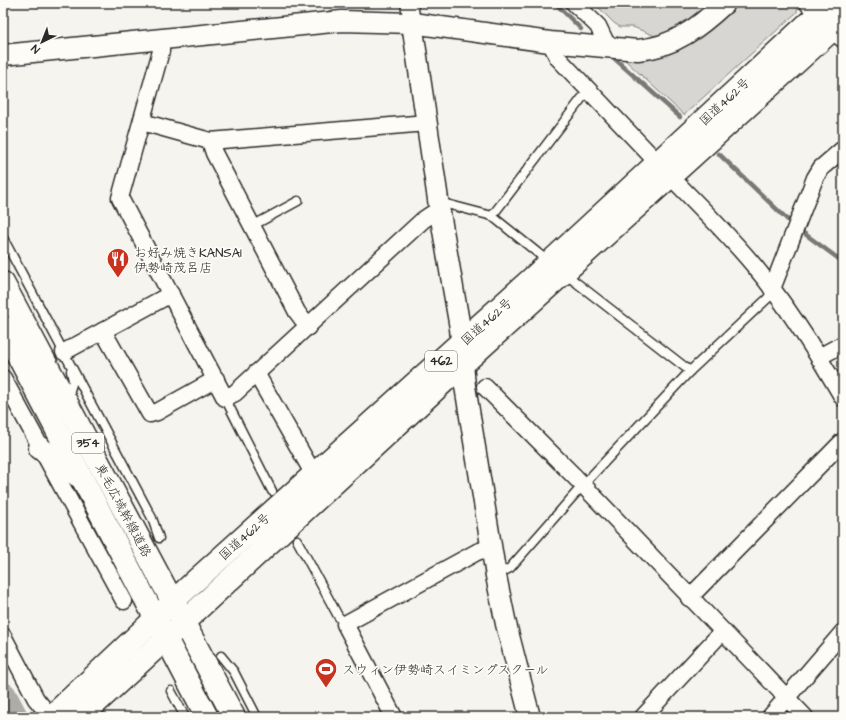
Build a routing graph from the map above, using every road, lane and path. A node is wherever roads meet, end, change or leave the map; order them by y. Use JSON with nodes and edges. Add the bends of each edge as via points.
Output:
{"nodes":[{"id":1,"x":409,"y":3,"type":"edge"},
{"id":2,"x":574,"y":3,"type":"edge"},
{"id":3,"x":725,"y":3,"type":"edge"},
{"id":4,"x":830,"y":17,"type":"edge"},
{"id":5,"x":412,"y":22,"type":"junction"},
{"id":6,"x":161,"y":38,"type":"junction"},
{"id":7,"x":550,"y":42,"type":"junction"},
{"id":8,"x":608,"y":47,"type":"junction"},
{"id":9,"x":3,"y":55,"type":"edge"},
{"id":10,"x":590,"y":91,"type":"junction"},
{"id":11,"x":142,"y":122,"type":"junction"},
{"id":12,"x":427,"y":123,"type":"junction"},
{"id":13,"x":210,"y":141,"type":"junction"},
{"id":14,"x":843,"y":149,"type":"edge"},
{"id":15,"x":664,"y":170,"type":"junction"},
{"id":16,"x":298,"y":201,"type":"dead end"},
{"id":17,"x":439,"y":208,"type":"junction"},
{"id":18,"x":492,"y":216,"type":"junction"},
{"id":19,"x":252,"y":226,"type":"junction"},
{"id":20,"x":3,"y":238,"type":"edge"},
{"id":21,"x":557,"y":268,"type":"junction"},
{"id":22,"x":3,"y":283,"type":"edge"},
{"id":23,"x":772,"y":289,"type":"junction"},
{"id":24,"x":171,"y":294,"type":"junction"},
{"id":25,"x":308,"y":327,"type":"junction"},
{"id":26,"x":3,"y":328,"type":"edge"},
{"id":27,"x":103,"y":331,"type":"junction"},
{"id":28,"x":462,"y":342,"type":"junction"},
{"id":29,"x":843,"y":344,"type":"edge"},
{"id":30,"x":66,"y":356,"type":"junction"},
{"id":31,"x":819,"y":357,"type":"junction"},
{"id":32,"x":462,"y":366,"type":"junction"},
{"id":33,"x":690,"y":371,"type":"junction"},
{"id":34,"x":256,"y":373,"type":"junction"},
{"id":35,"x":216,"y":380,"type":"junction"},
{"id":36,"x":4,"y":382,"type":"edge"},
{"id":37,"x":485,"y":387,"type":"dead end"},
{"id":38,"x":225,"y":398,"type":"junction"},
{"id":39,"x":843,"y":398,"type":"edge"},
{"id":40,"x":66,"y":401,"type":"junction"},
{"id":41,"x":843,"y":441,"type":"edge"},
{"id":42,"x":40,"y":448,"type":"junction"},
{"id":43,"x":313,"y":473,"type":"junction"},
{"id":44,"x":83,"y":481,"type":"junction"},
{"id":45,"x":583,"y":485,"type":"junction"},
{"id":46,"x":272,"y":491,"type":"dead end"},
{"id":47,"x":159,"y":538,"type":"dead end"},
{"id":48,"x":297,"y":540,"type":"dead end"},
{"id":49,"x":491,"y":547,"type":"junction"},
{"id":50,"x":496,"y":576,"type":"junction"},
{"id":51,"x":690,"y":598,"type":"junction"},
{"id":52,"x":124,"y":601,"type":"dead end"},
{"id":53,"x":172,"y":603,"type":"junction"},
{"id":54,"x":156,"y":619,"type":"junction"},
{"id":55,"x":184,"y":624,"type":"junction"},
{"id":56,"x":345,"y":624,"type":"junction"},
{"id":57,"x":722,"y":632,"type":"junction"},
{"id":58,"x":843,"y":632,"type":"edge"},
{"id":59,"x":3,"y":636,"type":"edge"},
{"id":60,"x":165,"y":640,"type":"junction"},
{"id":61,"x":221,"y":656,"type":"dead end"},
{"id":62,"x":171,"y":691,"type":"dead end"},
{"id":63,"x":786,"y":698,"type":"junction"},
{"id":64,"x":51,"y":717,"type":"edge"},
{"id":65,"x":80,"y":717,"type":"edge"},
{"id":66,"x":185,"y":717,"type":"edge"},
{"id":67,"x":207,"y":717,"type":"edge"},
{"id":68,"x":234,"y":717,"type":"edge"},
{"id":69,"x":257,"y":717,"type":"edge"},
{"id":70,"x":394,"y":717,"type":"edge"},
{"id":71,"x":530,"y":717,"type":"edge"},
{"id":72,"x":643,"y":717,"type":"edge"},
{"id":73,"x":770,"y":717,"type":"edge"},
{"id":74,"x":805,"y":717,"type":"edge"}],
"edges":[{"from":1,"to":5,"type":"street"},
{"from":2,"to":8,"type":"street","via":[[598,26]]},
{"from":3,"to":8,"type":"street","via":[[691,32],[661,46],[638,50]]},
{"from":4,"to":15,"type":"highway","name":"国道462号","number":"462"},
{"from":5,"to":6,"type":"street","via":[[342,21]]},
{"from":5,"to":7,"type":"street"},
{"from":5,"to":12,"type":"street"},
{"from":6,"to":9,"type":"street"},
{"from":6,"to":11,"type":"street","via":[[161,51]]},
{"from":7,"to":8,"type":"street"},
{"from":7,"to":10,"type":"street","via":[[558,58]]},
{"from":10,"to":15,"type":"street"},
{"from":10,"to":18,"type":"lane"},
{"from":11,"to":13,"type":"street"},
{"from":11,"to":24,"type":"street","via":[[120,198]]},
{"from":12,"to":13,"type":"street"},
{"from":12,"to":17,"type":"street"},
{"from":13,"to":19,"type":"street"},
{"from":14,"to":23,"type":"street","via":[[821,168],[815,178]]},
{"from":15,"to":21,"type":"highway","name":"国道462号","number":"462"},
{"from":15,"to":23,"type":"street","via":[[755,267]]},
{"from":16,"to":19,"type":"lane"},
{"from":17,"to":18,"type":"lane"},
{"from":17,"to":25,"type":"street"},
{"from":17,"to":28,"type":"street"},
{"from":18,"to":21,"type":"lane"},
{"from":19,"to":25,"type":"street"},
{"from":20,"to":30,"type":"lane"},
{"from":21,"to":28,"type":"highway","name":"国道462号","number":"462"},
{"from":21,"to":32,"type":"highway","name":"国道462号","number":"462"},
{"from":21,"to":33,"type":"lane"},
{"from":22,"to":40,"type":"highway","name":"東毛広域幹線道路","number":"354"},
{"from":23,"to":31,"type":"street"},
{"from":23,"to":33,"type":"lane","via":[[768,298]]},
{"from":24,"to":27,"type":"street"},
{"from":24,"to":35,"type":"street"},
{"from":25,"to":34,"type":"street"},
{"from":26,"to":44,"type":"highway","name":"東毛広域幹線道路","number":"354"},
{"from":27,"to":30,"type":"street"},
{"from":27,"to":35,"type":"street","via":[[150,414]]},
{"from":28,"to":32,"type":"street"},
{"from":28,"to":43,"type":"highway","name":"国道462号","number":"462"},
{"from":29,"to":31,"type":"street"},
{"from":30,"to":40,"type":"lane","via":[[73,380]]},
{"from":30,"to":47,"type":"lane","via":[[152,518]]},
{"from":31,"to":39,"type":"street"},
{"from":32,"to":49,"type":"street"},
{"from":32,"to":55,"type":"highway","name":"国道462号","number":"462"},
{"from":33,"to":45,"type":"lane"},
{"from":34,"to":38,"type":"street","via":[[235,393]]},
{"from":34,"to":43,"type":"street"},
{"from":35,"to":38,"type":"street"},
{"from":36,"to":42,"type":"street"},
{"from":37,"to":45,"type":"street"},
{"from":38,"to":46,"type":"lane"},
{"from":40,"to":53,"type":"highway","name":"東毛広域幹線道路","number":"354"},
{"from":41,"to":51,"type":"street"},
{"from":42,"to":44,"type":"highway"},
{"from":42,"to":52,"type":"street"},
{"from":43,"to":53,"type":"highway","name":"国道462号","number":"462"},
{"from":44,"to":54,"type":"highway","name":"東毛広域幹線道路","number":"354"},
{"from":45,"to":50,"type":"lane","via":[[510,568]]},
{"from":45,"to":51,"type":"street"},
{"from":48,"to":56,"type":"lane","via":[[338,616]]},
{"from":49,"to":50,"type":"street"},
{"from":49,"to":56,"type":"street","via":[[477,552]]},
{"from":50,"to":71,"type":"street"},
{"from":51,"to":57,"type":"street"},
{"from":53,"to":54,"type":"highway","name":"国道462号","number":"462"},
{"from":53,"to":55,"type":"highway","name":"東毛広域幹線道路","number":"354"},
{"from":54,"to":60,"type":"highway","name":"東毛広域幹線道路","number":"354"},
{"from":54,"to":64,"type":"highway","name":"国道462号","number":"462"},
{"from":55,"to":60,"type":"highway","name":"国道462号","number":"462"},
{"from":55,"to":68,"type":"highway","name":"東毛広域幹線道路","number":"354"},
{"from":56,"to":70,"type":"street"},
{"from":57,"to":63,"type":"street"},
{"from":57,"to":72,"type":"street"},
{"from":58,"to":63,"type":"street"},
{"from":59,"to":64,"type":"street","via":[[36,699]]},
{"from":60,"to":65,"type":"highway","name":"国道462号","number":"462"},
{"from":60,"to":67,"type":"highway","name":"東毛広域幹線道路","number":"354"},
{"from":61,"to":69,"type":"lane","via":[[234,672]]},
{"from":62,"to":66,"type":"lane"},
{"from":63,"to":73,"type":"street"},
{"from":63,"to":74,"type":"street"}]}
